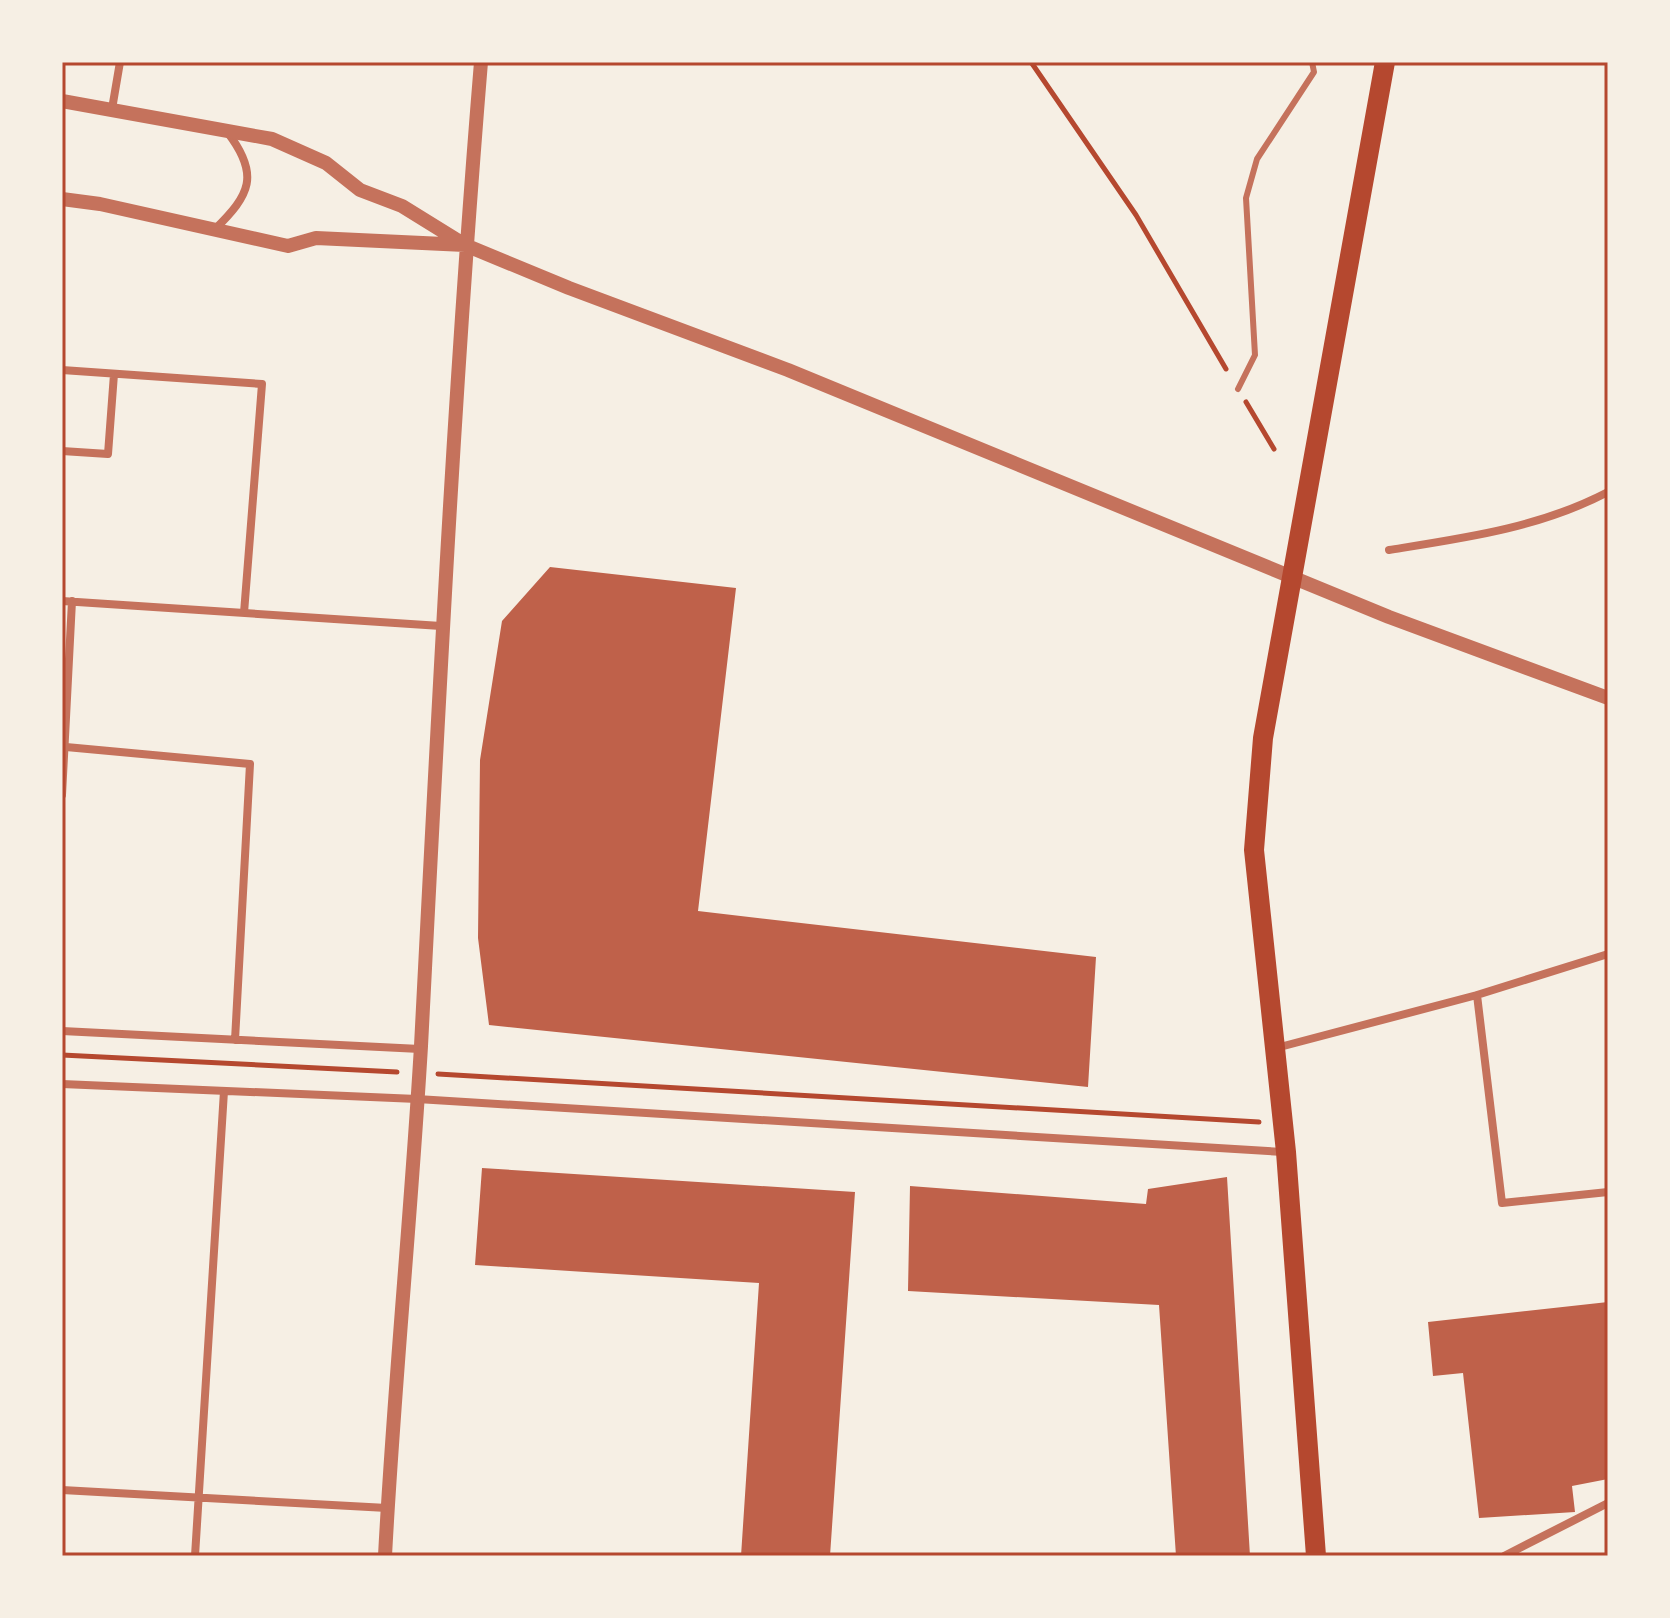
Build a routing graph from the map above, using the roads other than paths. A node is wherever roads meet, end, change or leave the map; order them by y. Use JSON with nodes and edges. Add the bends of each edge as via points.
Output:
{"nodes":[{"id":1,"x":120,"y":62,"type":"edge"},
{"id":2,"x":481,"y":62,"type":"edge"},
{"id":3,"x":1312,"y":62,"type":"edge"},
{"id":4,"x":1385,"y":62,"type":"edge"},
{"id":5,"x":62,"y":101,"type":"edge"},
{"id":6,"x":112,"y":109,"type":"junction"},
{"id":7,"x":228,"y":133,"type":"junction"},
{"id":8,"x":62,"y":199,"type":"edge"},
{"id":9,"x":215,"y":229,"type":"junction"},
{"id":10,"x":465,"y":245,"type":"junction"},
{"id":11,"x":62,"y":370,"type":"edge"},
{"id":12,"x":114,"y":374,"type":"junction"},
{"id":13,"x":1238,"y":389,"type":"road end"},
{"id":14,"x":62,"y":451,"type":"edge"},
{"id":15,"x":1608,"y":492,"type":"edge"},
{"id":16,"x":1389,"y":550,"type":"dead end"},
{"id":17,"x":1292,"y":578,"type":"junction"},
{"id":18,"x":67,"y":601,"type":"edge"},
{"id":19,"x":244,"y":613,"type":"junction"},
{"id":20,"x":441,"y":626,"type":"junction"},
{"id":21,"x":1608,"y":698,"type":"edge"},
{"id":22,"x":66,"y":747,"type":"junction"},
{"id":23,"x":62,"y":795,"type":"edge"},
{"id":24,"x":1608,"y":954,"type":"edge"},
{"id":25,"x":1477,"y":995,"type":"junction"},
{"id":26,"x":62,"y":1031,"type":"edge"},
{"id":27,"x":235,"y":1040,"type":"junction"},
{"id":28,"x":1275,"y":1048,"type":"junction"},
{"id":29,"x":420,"y":1049,"type":"junction"},
{"id":30,"x":62,"y":1084,"type":"edge"},
{"id":31,"x":224,"y":1091,"type":"junction"},
{"id":32,"x":417,"y":1099,"type":"junction"},
{"id":33,"x":1286,"y":1152,"type":"junction"},
{"id":34,"x":1608,"y":1192,"type":"edge"},
{"id":35,"x":62,"y":1490,"type":"edge"},
{"id":36,"x":199,"y":1497,"type":"junction"},
{"id":37,"x":1608,"y":1503,"type":"edge"},
{"id":38,"x":387,"y":1508,"type":"junction"},
{"id":39,"x":195,"y":1556,"type":"edge"},
{"id":40,"x":385,"y":1556,"type":"edge"},
{"id":41,"x":1316,"y":1556,"type":"edge"},
{"id":42,"x":1504,"y":1556,"type":"edge"}],
"edges":[{"from":1,"to":6,"type":"street"},
{"from":2,"to":10,"type":"street"},
{"from":3,"to":13,"type":"lane","via":[[1314,72],[1257,159],[1246,198],[1255,355]]},
{"from":4,"to":17,"type":"main road"},
{"from":5,"to":6,"type":"street"},
{"from":6,"to":7,"type":"street"},
{"from":7,"to":9,"type":"street","via":[[247,165],[248,186],[235,210]]},
{"from":7,"to":10,"type":"street","via":[[272,139],[326,163],[360,190],[402,206]]},
{"from":8,"to":9,"type":"street"},
{"from":9,"to":10,"type":"street","via":[[288,246],[316,238]]},
{"from":10,"to":17,"type":"street","via":[[788,370]]},
{"from":10,"to":20,"type":"street"},
{"from":11,"to":12,"type":"street"},
{"from":12,"to":14,"type":"street","via":[[108,454]]},
{"from":12,"to":19,"type":"street","via":[[262,384]]},
{"from":15,"to":16,"type":"street","via":[[1575,509],[1499,532]]},
{"from":17,"to":21,"type":"street"},
{"from":17,"to":28,"type":"main road","via":[[1263,738],[1254,850]]},
{"from":18,"to":19,"type":"street"},
{"from":18,"to":22,"type":"street"},
{"from":19,"to":20,"type":"street"},
{"from":20,"to":29,"type":"street"},
{"from":22,"to":23,"type":"street"},
{"from":22,"to":27,"type":"street","via":[[250,764]]},
{"from":24,"to":25,"type":"street"},
{"from":25,"to":28,"type":"street"},
{"from":25,"to":34,"type":"street","via":[[1502,1203]]},
{"from":26,"to":27,"type":"street"},
{"from":27,"to":29,"type":"street"},
{"from":28,"to":33,"type":"main road"},
{"from":29,"to":32,"type":"street"},
{"from":30,"to":31,"type":"street"},
{"from":31,"to":32,"type":"street"},
{"from":31,"to":36,"type":"street"},
{"from":32,"to":33,"type":"street"},
{"from":32,"to":38,"type":"street"},
{"from":33,"to":41,"type":"main road"},
{"from":35,"to":36,"type":"street"},
{"from":36,"to":38,"type":"street"},
{"from":36,"to":39,"type":"street"},
{"from":37,"to":42,"type":"street"},
{"from":38,"to":40,"type":"street"}]}
